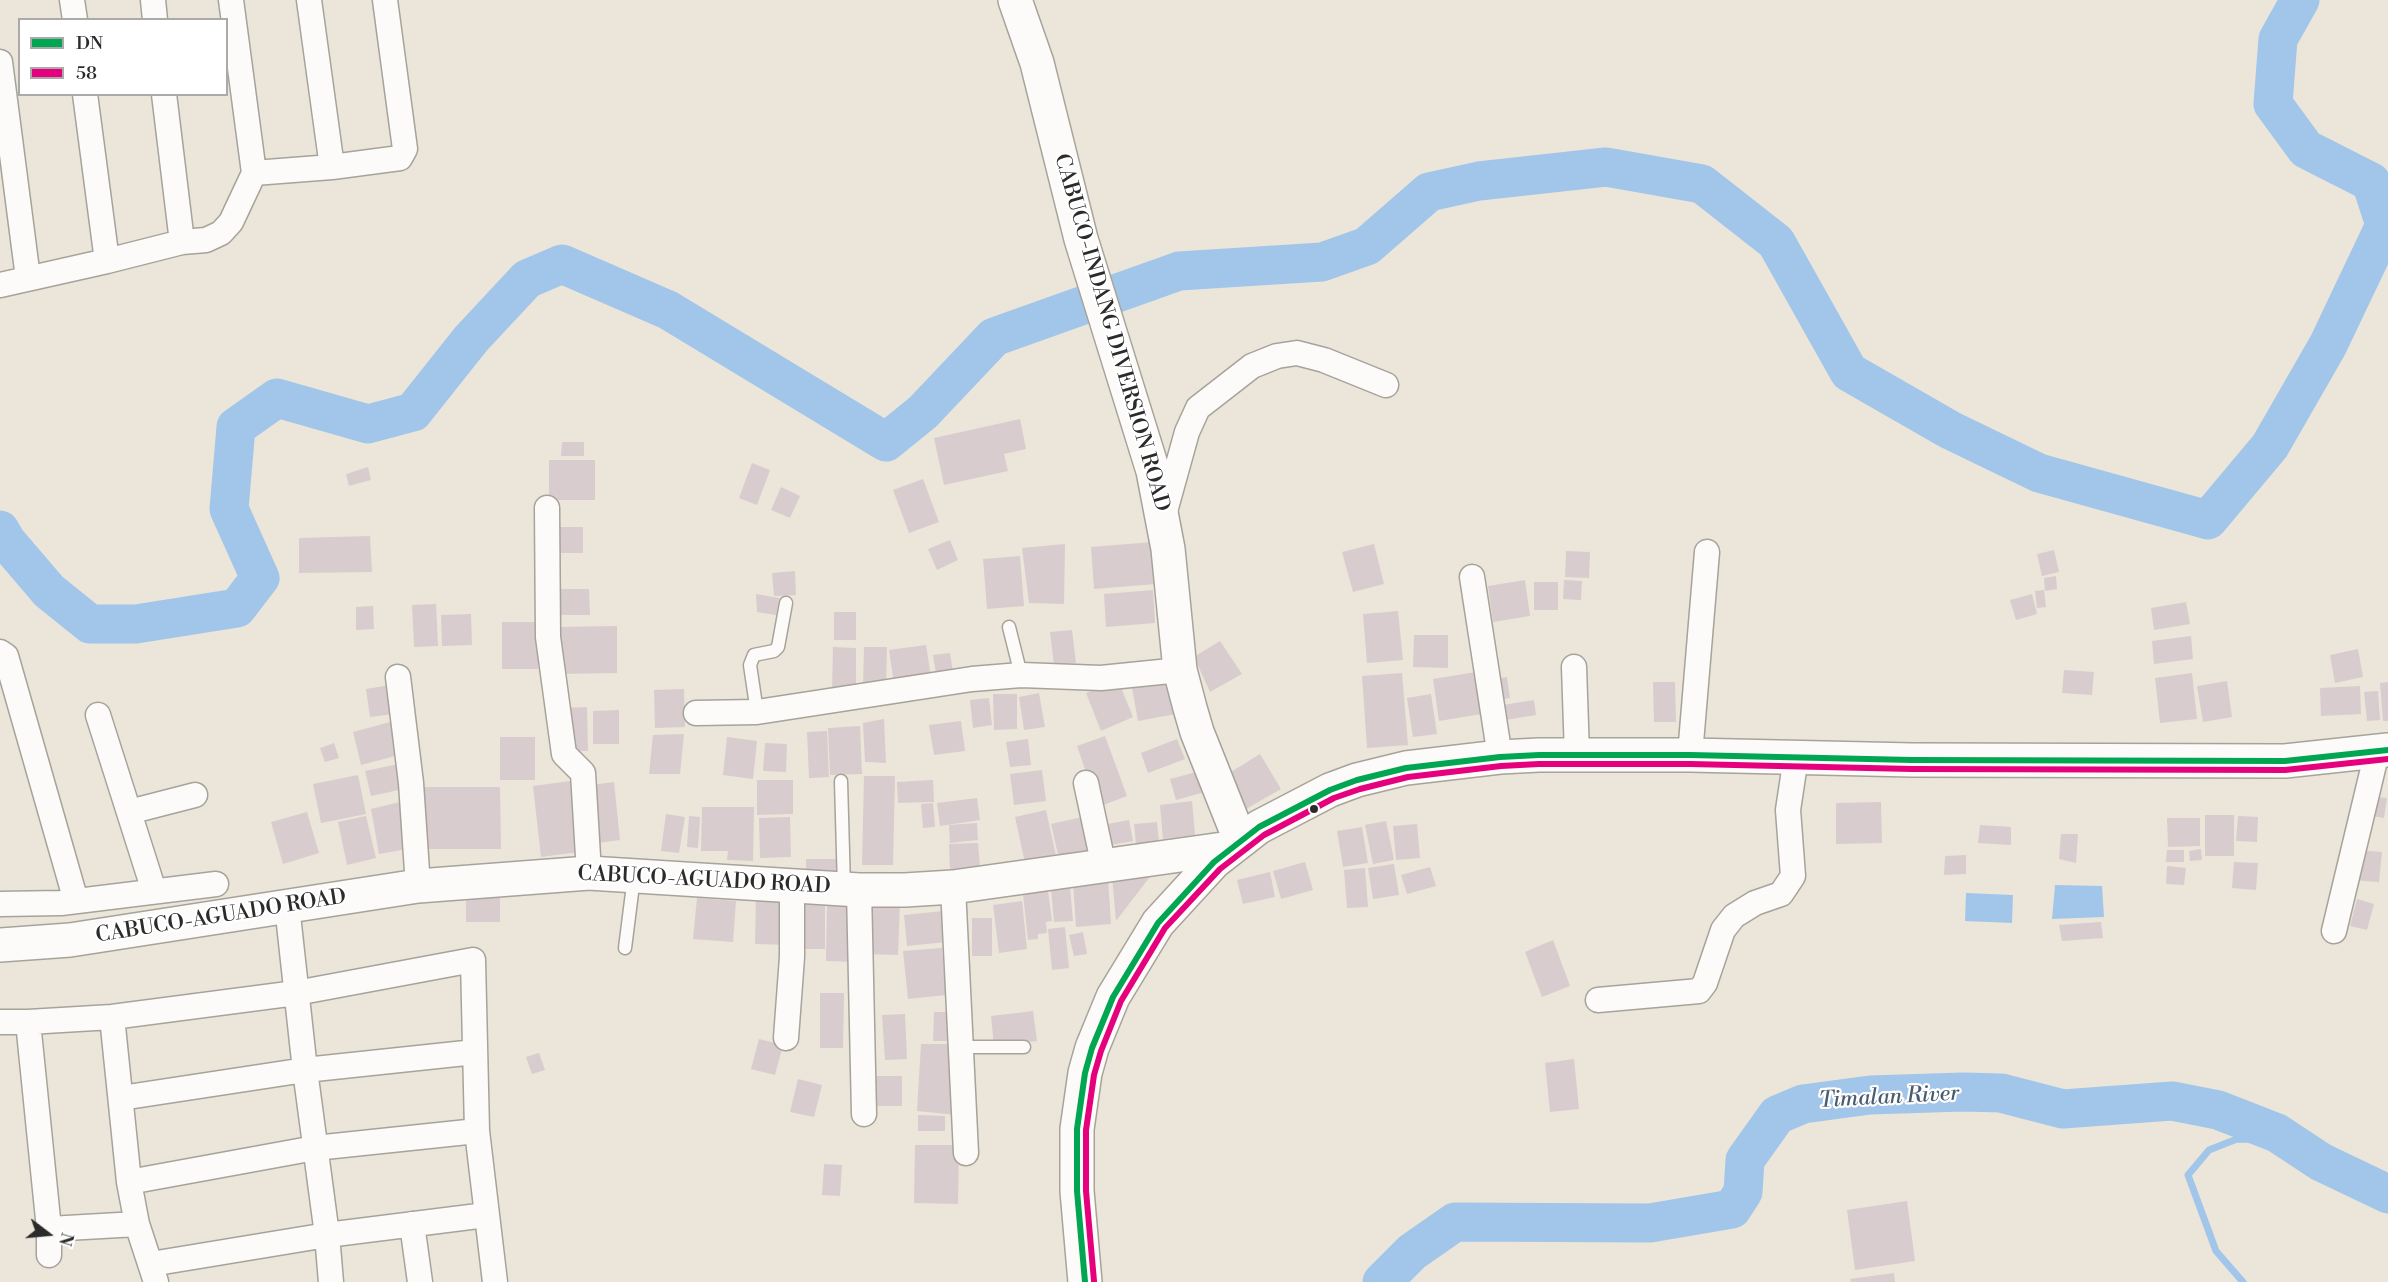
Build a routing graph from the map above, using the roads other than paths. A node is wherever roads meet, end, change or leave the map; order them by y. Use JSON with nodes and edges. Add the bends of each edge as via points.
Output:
{"nodes":[{"id":1,"x":72,"y":0,"type":"edge"},
{"id":2,"x":153,"y":0,"type":"edge"},
{"id":3,"x":231,"y":0,"type":"edge"},
{"id":4,"x":309,"y":0,"type":"edge"},
{"id":5,"x":385,"y":0,"type":"edge"},
{"id":6,"x":1015,"y":0,"type":"edge"},
{"id":7,"x":75,"y":18,"type":"edge"},
{"id":8,"x":155,"y":18,"type":"edge"},
{"id":9,"x":0,"y":62,"type":"edge"},
{"id":10,"x":85,"y":96,"type":"edge"},
{"id":11,"x":164,"y":96,"type":"edge"},
{"id":12,"x":332,"y":167,"type":"junction"},
{"id":13,"x":254,"y":172,"type":"junction"},
{"id":14,"x":182,"y":242,"type":"junction"},
{"id":15,"x":107,"y":261,"type":"junction"},
{"id":16,"x":28,"y":278,"type":"junction"},
{"id":17,"x":0,"y":285,"type":"edge"},
{"id":18,"x":1386,"y":385,"type":"dead end"},
{"id":19,"x":547,"y":508,"type":"dead end"},
{"id":20,"x":1164,"y":517,"type":"junction"},
{"id":21,"x":1707,"y":552,"type":"dead end"},
{"id":22,"x":1472,"y":578,"type":"dead end"},
{"id":23,"x":786,"y":603,"type":"dead end"},
{"id":24,"x":1009,"y":627,"type":"dead end"},
{"id":25,"x":0,"y":652,"type":"edge"},
{"id":26,"x":1574,"y":667,"type":"dead end"},
{"id":27,"x":1180,"y":669,"type":"junction"},
{"id":28,"x":1021,"y":675,"type":"junction"},
{"id":29,"x":398,"y":676,"type":"dead end"},
{"id":30,"x":757,"y":712,"type":"junction"},
{"id":31,"x":696,"y":713,"type":"dead end"},
{"id":32,"x":98,"y":715,"type":"dead end"},
{"id":33,"x":2383,"y":751,"type":"edge"},
{"id":34,"x":1577,"y":755,"type":"junction"},
{"id":35,"x":1690,"y":755,"type":"junction"},
{"id":36,"x":1500,"y":757,"type":"junction"},
{"id":37,"x":1796,"y":757,"type":"junction"},
{"id":38,"x":841,"y":781,"type":"dead end"},
{"id":39,"x":1086,"y":783,"type":"dead end"},
{"id":40,"x":195,"y":795,"type":"dead end"},
{"id":41,"x":129,"y":812,"type":"junction"},
{"id":42,"x":1235,"y":844,"type":"junction"},
{"id":43,"x":1104,"y":867,"type":"junction"},
{"id":44,"x":589,"y":873,"type":"junction"},
{"id":45,"x":634,"y":876,"type":"junction"},
{"id":46,"x":216,"y":884,"type":"dead end"},
{"id":47,"x":792,"y":885,"type":"junction"},
{"id":48,"x":418,"y":886,"type":"junction"},
{"id":49,"x":953,"y":887,"type":"junction"},
{"id":50,"x":851,"y":889,"type":"junction"},
{"id":51,"x":154,"y":891,"type":"junction"},
{"id":52,"x":76,"y":901,"type":"junction"},
{"id":53,"x":0,"y":904,"type":"edge"},
{"id":54,"x":287,"y":906,"type":"junction"},
{"id":55,"x":2334,"y":931,"type":"dead end"},
{"id":56,"x":0,"y":945,"type":"edge"},
{"id":57,"x":625,"y":948,"type":"dead end"},
{"id":58,"x":296,"y":993,"type":"junction"},
{"id":59,"x":1598,"y":1000,"type":"dead end"},
{"id":60,"x":112,"y":1017,"type":"junction"},
{"id":61,"x":0,"y":1022,"type":"edge"},
{"id":62,"x":28,"y":1022,"type":"junction"},
{"id":63,"x":786,"y":1038,"type":"dead end"},
{"id":64,"x":961,"y":1047,"type":"junction"},
{"id":65,"x":1024,"y":1047,"type":"dead end"},
{"id":66,"x":475,"y":1052,"type":"junction"},
{"id":67,"x":305,"y":1070,"type":"junction"},
{"id":68,"x":121,"y":1098,"type":"junction"},
{"id":69,"x":864,"y":1114,"type":"dead end"},
{"id":70,"x":477,"y":1131,"type":"junction"},
{"id":71,"x":315,"y":1148,"type":"junction"},
{"id":72,"x":966,"y":1153,"type":"dead end"},
{"id":73,"x":129,"y":1182,"type":"junction"},
{"id":74,"x":486,"y":1215,"type":"junction"},
{"id":75,"x":137,"y":1224,"type":"junction"},
{"id":76,"x":412,"y":1224,"type":"junction"},
{"id":77,"x":49,"y":1229,"type":"junction"},
{"id":78,"x":327,"y":1235,"type":"junction"},
{"id":79,"x":49,"y":1255,"type":"dead end"},
{"id":80,"x":154,"y":1273,"type":"edge"},
{"id":81,"x":331,"y":1282,"type":"edge"},
{"id":82,"x":420,"y":1282,"type":"edge"},
{"id":83,"x":495,"y":1282,"type":"edge"},
{"id":84,"x":1084,"y":1282,"type":"edge"}],
"edges":[{"from":1,"to":7,"type":"street"},
{"from":2,"to":8,"type":"street"},
{"from":3,"to":13,"type":"street"},
{"from":4,"to":12,"type":"street"},
{"from":5,"to":12,"type":"street","via":[[405,149],[400,158]]},
{"from":6,"to":20,"type":"main road","name":"CABUCO-INDANG DIVERSION ROAD","via":[[1037,63],[1081,239],[1144,436]]},
{"from":9,"to":16,"type":"street"},
{"from":10,"to":15,"type":"street"},
{"from":11,"to":14,"type":"street"},
{"from":12,"to":13,"type":"street"},
{"from":13,"to":14,"type":"street","via":[[231,222],[221,233],[206,240]]},
{"from":14,"to":15,"type":"street"},
{"from":15,"to":16,"type":"street"},
{"from":16,"to":17,"type":"street"},
{"from":18,"to":20,"type":"street","via":[[1297,353],[1252,366],[1198,408],[1187,432]]},
{"from":19,"to":44,"type":"street","via":[[549,637],[564,754],[583,773]]},
{"from":20,"to":27,"type":"main road","name":"CABUCO-INDANG DIVERSION ROAD"},
{"from":21,"to":35,"type":"street"},
{"from":22,"to":36,"type":"street"},
{"from":23,"to":30,"type":"lane","via":[[778,647],[754,655],[750,665]]},
{"from":24,"to":28,"type":"lane"},
{"from":25,"to":52,"type":"street","via":[[6,656]]},
{"from":26,"to":34,"type":"street"},
{"from":27,"to":28,"type":"street","via":[[1101,678]]},
{"from":27,"to":42,"type":"main road","name":"CABUCO-INDANG DIVERSION ROAD"},
{"from":28,"to":30,"type":"street"},
{"from":29,"to":48,"type":"street"},
{"from":30,"to":31,"type":"street"},
{"from":32,"to":41,"type":"street"},
{"from":33,"to":37,"type":"main road","via":[[2285,761]]},
{"from":33,"to":55,"type":"street"},
{"from":34,"to":35,"type":"main road"},
{"from":34,"to":36,"type":"main road"},
{"from":35,"to":37,"type":"main road"},
{"from":36,"to":42,"type":"main road","via":[[1406,768],[1357,780],[1296,806]]},
{"from":37,"to":59,"type":"street","via":[[1788,810],[1793,876],[1782,894],[1755,903],[1734,916],[1723,930],[1705,984],[1699,991]]},
{"from":38,"to":50,"type":"lane"},
{"from":39,"to":43,"type":"street"},
{"from":40,"to":41,"type":"street"},
{"from":41,"to":51,"type":"street"},
{"from":42,"to":43,"type":"main road","name":"CABUCO-AGUADO ROAD"},
{"from":42,"to":84,"type":"main road","via":[[1193,882],[1158,923],[1118,988],[1092,1048],[1080,1102],[1076,1154]]},
{"from":43,"to":49,"type":"main road","name":"CABUCO-AGUADO ROAD"},
{"from":44,"to":45,"type":"main road","name":"CABUCO-AGUADO ROAD"},
{"from":44,"to":48,"type":"main road","name":"CABUCO-AGUADO ROAD"},
{"from":45,"to":47,"type":"main road","name":"CABUCO-AGUADO ROAD"},
{"from":45,"to":57,"type":"lane"},
{"from":46,"to":51,"type":"street"},
{"from":47,"to":50,"type":"main road","name":"CABUCO-AGUADO ROAD"},
{"from":47,"to":63,"type":"street"},
{"from":48,"to":54,"type":"main road","name":"CABUCO-AGUADO ROAD"},
{"from":49,"to":50,"type":"main road","name":"CABUCO-AGUADO ROAD"},
{"from":49,"to":64,"type":"street"},
{"from":50,"to":69,"type":"street"},
{"from":51,"to":52,"type":"street"},
{"from":52,"to":53,"type":"street"},
{"from":54,"to":56,"type":"main road","name":"CABUCO-AGUADO ROAD","via":[[70,940]]},
{"from":54,"to":58,"type":"street"},
{"from":58,"to":60,"type":"street"},
{"from":58,"to":66,"type":"street","via":[[473,960]]},
{"from":58,"to":67,"type":"street"},
{"from":60,"to":62,"type":"street"},
{"from":60,"to":68,"type":"street"},
{"from":61,"to":62,"type":"street"},
{"from":62,"to":77,"type":"street"},
{"from":64,"to":65,"type":"lane"},
{"from":64,"to":72,"type":"street"},
{"from":66,"to":67,"type":"street"},
{"from":66,"to":70,"type":"street"},
{"from":67,"to":68,"type":"street"},
{"from":67,"to":71,"type":"street"},
{"from":68,"to":73,"type":"street"},
{"from":70,"to":71,"type":"street"},
{"from":70,"to":74,"type":"street"},
{"from":71,"to":73,"type":"street"},
{"from":71,"to":78,"type":"street"},
{"from":73,"to":75,"type":"street"},
{"from":74,"to":76,"type":"street"},
{"from":74,"to":83,"type":"street"},
{"from":75,"to":77,"type":"street"},
{"from":75,"to":80,"type":"street"},
{"from":76,"to":78,"type":"street"},
{"from":76,"to":82,"type":"street"},
{"from":77,"to":79,"type":"street"},
{"from":78,"to":80,"type":"street"},
{"from":78,"to":81,"type":"street"}]}
